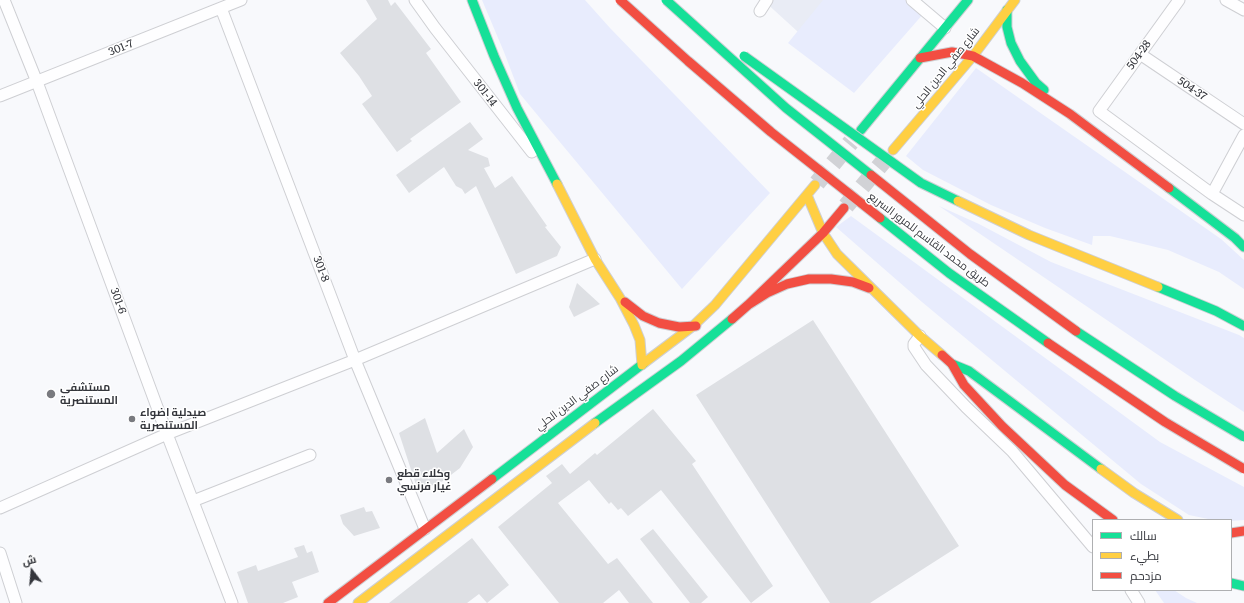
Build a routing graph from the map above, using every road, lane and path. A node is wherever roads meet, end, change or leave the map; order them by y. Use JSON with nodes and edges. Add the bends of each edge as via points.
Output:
{"nodes":[{"id":1,"x":4,"y":0,"type":"edge"},
{"id":2,"x":241,"y":0,"type":"edge"},
{"id":3,"x":415,"y":0,"type":"edge"},
{"id":4,"x":472,"y":0,"type":"edge"},
{"id":5,"x":620,"y":0,"type":"edge"},
{"id":6,"x":767,"y":0,"type":"edge"},
{"id":7,"x":912,"y":0,"type":"edge"},
{"id":8,"x":968,"y":0,"type":"edge"},
{"id":9,"x":1015,"y":0,"type":"edge"},
{"id":10,"x":1179,"y":0,"type":"edge"},
{"id":11,"x":1226,"y":0,"type":"edge"},
{"id":12,"x":667,"y":1,"type":"edge"},
{"id":13,"x":222,"y":8,"type":"junction"},
{"id":14,"x":1007,"y":10,"type":"junction"},
{"id":15,"x":1244,"y":10,"type":"edge"},
{"id":16,"x":760,"y":11,"type":"dead end"},
{"id":17,"x":945,"y":28,"type":"junction"},
{"id":18,"x":1140,"y":54,"type":"junction"},
{"id":19,"x":973,"y":56,"type":"junction"},
{"id":20,"x":920,"y":58,"type":"junction"},
{"id":21,"x":37,"y":82,"type":"junction"},
{"id":22,"x":0,"y":96,"type":"edge"},
{"id":23,"x":1070,"y":114,"type":"junction"},
{"id":24,"x":1244,"y":124,"type":"edge"},
{"id":25,"x":861,"y":130,"type":"dead end"},
{"id":26,"x":1244,"y":135,"type":"edge"},
{"id":27,"x":893,"y":150,"type":"tunnel mouth"},
{"id":28,"x":557,"y":184,"type":"junction"},
{"id":29,"x":815,"y":185,"type":"tunnel mouth"},
{"id":30,"x":1212,"y":194,"type":"junction"},
{"id":31,"x":807,"y":195,"type":"junction"},
{"id":32,"x":844,"y":208,"type":"tunnel mouth"},
{"id":33,"x":1244,"y":215,"type":"edge"},
{"id":34,"x":823,"y":233,"type":"junction"},
{"id":35,"x":1244,"y":247,"type":"edge"},
{"id":36,"x":595,"y":259,"type":"junction"},
{"id":37,"x":873,"y":290,"type":"junction"},
{"id":38,"x":620,"y":298,"type":"junction"},
{"id":39,"x":748,"y":305,"type":"junction"},
{"id":40,"x":693,"y":326,"type":"junction"},
{"id":41,"x":1244,"y":326,"type":"edge"},
{"id":42,"x":920,"y":336,"type":"junction"},
{"id":43,"x":356,"y":360,"type":"junction"},
{"id":44,"x":952,"y":364,"type":"junction"},
{"id":45,"x":642,"y":365,"type":"junction"},
{"id":46,"x":167,"y":434,"type":"junction"},
{"id":47,"x":1244,"y":437,"type":"edge"},
{"id":48,"x":310,"y":455,"type":"dead end"},
{"id":49,"x":1244,"y":469,"type":"edge"},
{"id":50,"x":193,"y":501,"type":"junction"},
{"id":51,"x":0,"y":508,"type":"edge"},
{"id":52,"x":1112,"y":519,"type":"edge"},
{"id":53,"x":1176,"y":519,"type":"edge"},
{"id":54,"x":425,"y":529,"type":"junction"},
{"id":55,"x":1244,"y":531,"type":"edge"},
{"id":56,"x":1232,"y":533,"type":"edge"},
{"id":57,"x":1092,"y":546,"type":"edge"},
{"id":58,"x":0,"y":553,"type":"edge"},
{"id":59,"x":1232,"y":583,"type":"edge"},
{"id":60,"x":1244,"y":586,"type":"edge"},
{"id":61,"x":1132,"y":591,"type":"edge"},
{"id":62,"x":16,"y":603,"type":"edge"},
{"id":63,"x":232,"y":603,"type":"edge"},
{"id":64,"x":328,"y":603,"type":"edge"},
{"id":65,"x":358,"y":603,"type":"edge"},
{"id":66,"x":1139,"y":603,"type":"edge"}],
"edges":[{"from":1,"to":21,"type":"street","name":"301-6"},
{"from":2,"to":13,"type":"street","name":"301-7"},
{"from":3,"to":28,"type":"street","name":"301-14"},
{"from":4,"to":28,"type":"main road","via":[[517,108]]},
{"from":5,"to":49,"type":"main road","name":"طريق محمد القاسم للمرور السريع","bridge":true,"via":[[771,132],[949,273],[1166,422]]},
{"from":6,"to":16,"type":"street"},
{"from":7,"to":17,"type":"street"},
{"from":8,"to":17,"type":"main road"},
{"from":9,"to":14,"type":"main road","name":"شارع صفي الدين الحلي"},
{"from":10,"to":18,"type":"street","name":"504-28"},
{"from":11,"to":15,"type":"street"},
{"from":12,"to":41,"type":"main road","bridge":true,"via":[[922,183],[1029,236],[1216,311]]},
{"from":12,"to":47,"type":"main road","name":"طريق محمد القاسم للمرور السريع","bridge":true,"via":[[786,108],[970,254],[1080,334]]},
{"from":13,"to":21,"type":"street","name":"301-7"},
{"from":13,"to":43,"type":"street","name":"301-8"},
{"from":14,"to":19,"type":"main road","name":"شارع صفي الدين الحلي"},
{"from":14,"to":23,"type":"main road","via":[[1007,27],[1011,43],[1020,61],[1036,83]]},
{"from":17,"to":20,"type":"main road"},
{"from":18,"to":24,"type":"street","name":"504-37"},
{"from":18,"to":30,"type":"street","name":"504-28","via":[[1099,111]]},
{"from":19,"to":20,"type":"main road","via":[[952,52]]},
{"from":19,"to":23,"type":"main road"},
{"from":19,"to":27,"type":"main road","name":"شارع صفي الدين الحلي"},
{"from":20,"to":25,"type":"main road"},
{"from":21,"to":22,"type":"street","name":"301-7"},
{"from":21,"to":46,"type":"street","name":"301-6"},
{"from":23,"to":35,"type":"main road"},
{"from":26,"to":30,"type":"street"},
{"from":28,"to":36,"type":"main road"},
{"from":29,"to":31,"type":"main road","name":"شارع صفي الدين الحلي"},
{"from":30,"to":33,"type":"street"},
{"from":31,"to":34,"type":"main road"},
{"from":31,"to":40,"type":"main road","name":"شارع صفي الدين الحلي","via":[[715,305]]},
{"from":32,"to":34,"type":"main road"},
{"from":34,"to":37,"type":"main road","via":[[837,254]]},
{"from":34,"to":39,"type":"main road"},
{"from":36,"to":38,"type":"main road"},
{"from":36,"to":43,"type":"street"},
{"from":37,"to":39,"type":"main road","via":[[853,282],[809,279],[787,284]]},
{"from":37,"to":42,"type":"main road"},
{"from":38,"to":40,"type":"main road","via":[[643,316],[659,323],[680,327]]},
{"from":38,"to":45,"type":"main road","via":[[640,340]]},
{"from":39,"to":40,"type":"main road","via":[[712,322]]},
{"from":39,"to":65,"type":"main road","via":[[681,361],[573,439]]},
{"from":40,"to":45,"type":"main road","name":"شارع صفي الدين الحلي"},
{"from":42,"to":44,"type":"main road"},
{"from":42,"to":57,"type":"street","via":[[914,347],[926,365],[1012,451]]},
{"from":43,"to":46,"type":"street"},
{"from":43,"to":54,"type":"street","name":"301-8"},
{"from":44,"to":52,"type":"main road","via":[[964,385],[1002,426],[1065,485]]},
{"from":44,"to":53,"type":"main road","via":[[970,371],[1134,493]]},
{"from":45,"to":54,"type":"main road","name":"شارع صفي الدين الحلي"},
{"from":46,"to":50,"type":"street","name":"301-6"},
{"from":46,"to":51,"type":"street"},
{"from":48,"to":50,"type":"street"},
{"from":50,"to":63,"type":"street","name":"301-6"},
{"from":54,"to":64,"type":"main road","name":"شارع صفي الدين الحلي"},
{"from":55,"to":56,"type":"main road"},
{"from":58,"to":62,"type":"street"},
{"from":59,"to":60,"type":"main road"},
{"from":61,"to":66,"type":"street"}]}
